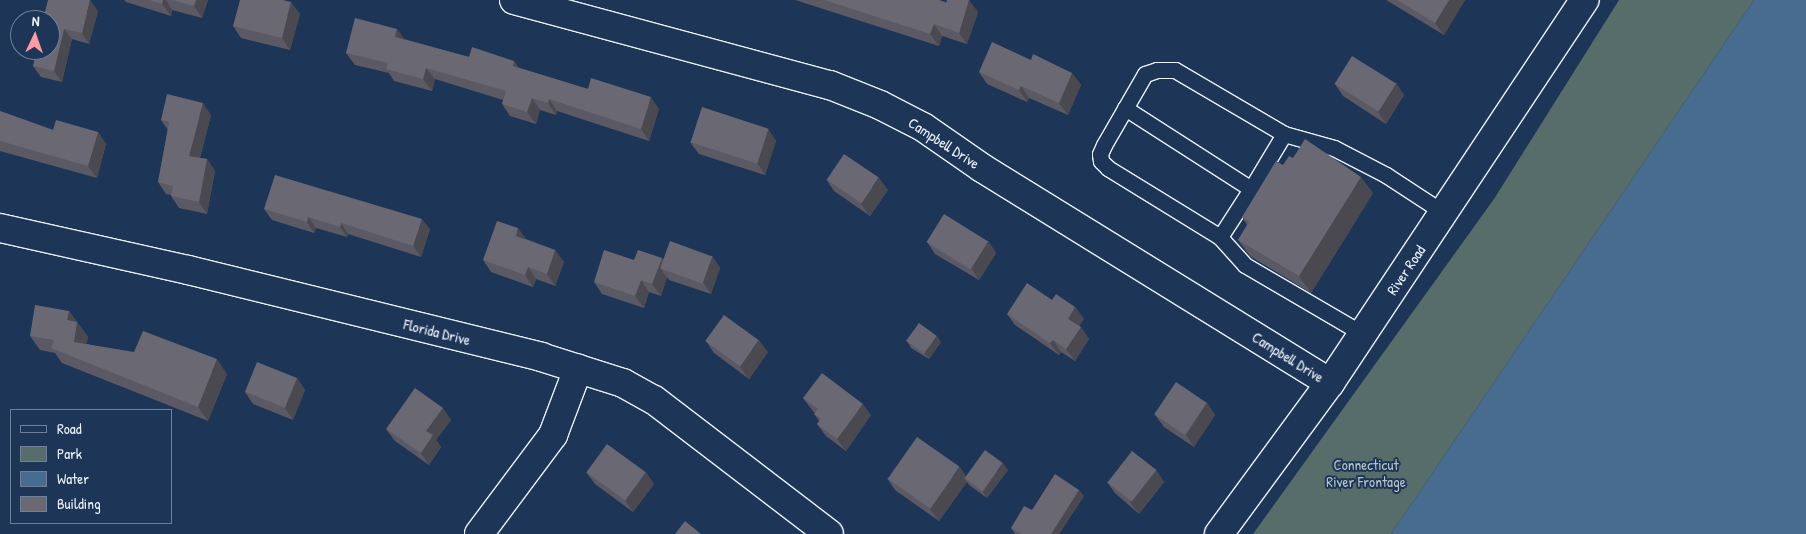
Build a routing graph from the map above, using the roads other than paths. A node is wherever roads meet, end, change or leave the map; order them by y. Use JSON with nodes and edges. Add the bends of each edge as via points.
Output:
{"nodes":[{"id":1,"x":514,"y":0,"type":"edge"},
{"id":2,"x":1584,"y":0,"type":"edge"},
{"id":3,"x":1125,"y":108,"type":"junction"},
{"id":4,"x":1284,"y":134,"type":"junction"},
{"id":5,"x":1251,"y":188,"type":"junction"},
{"id":6,"x":1444,"y":213,"type":"junction"},
{"id":7,"x":0,"y":228,"type":"edge"},
{"id":8,"x":1220,"y":237,"type":"junction"},
{"id":9,"x":1363,"y":334,"type":"junction"},
{"id":10,"x":578,"y":368,"type":"junction"},
{"id":11,"x":1330,"y":383,"type":"junction"},
{"id":12,"x":479,"y":534,"type":"edge"},
{"id":13,"x":829,"y":534,"type":"edge"},
{"id":14,"x":1219,"y":534,"type":"edge"}],
"edges":[{"from":1,"to":11,"type":"street","name":"Campbell Drive","via":[[830,85],[880,104],[923,127],[982,168]]},
{"from":2,"to":6,"type":"street","name":"River Road"},
{"from":3,"to":4,"type":"lane","via":[[1144,74],[1175,70]]},
{"from":3,"to":5,"type":"lane"},
{"from":3,"to":8,"type":"lane","via":[[1104,145],[1101,161]]},
{"from":4,"to":5,"type":"lane"},
{"from":4,"to":6,"type":"lane","via":[[1334,148],[1386,175]]},
{"from":5,"to":8,"type":"lane"},
{"from":6,"to":9,"type":"street","name":"River Road"},
{"from":7,"to":10,"type":"street","name":"Florida Drive","via":[[188,270]]},
{"from":8,"to":9,"type":"lane","via":[[1245,265]]},
{"from":9,"to":11,"type":"street","name":"River Road"},
{"from":10,"to":12,"type":"street","via":[[553,435]]},
{"from":10,"to":13,"type":"street","name":"Florida Drive","via":[[623,383],[654,400]]},
{"from":11,"to":14,"type":"street","name":"River Road"}]}
